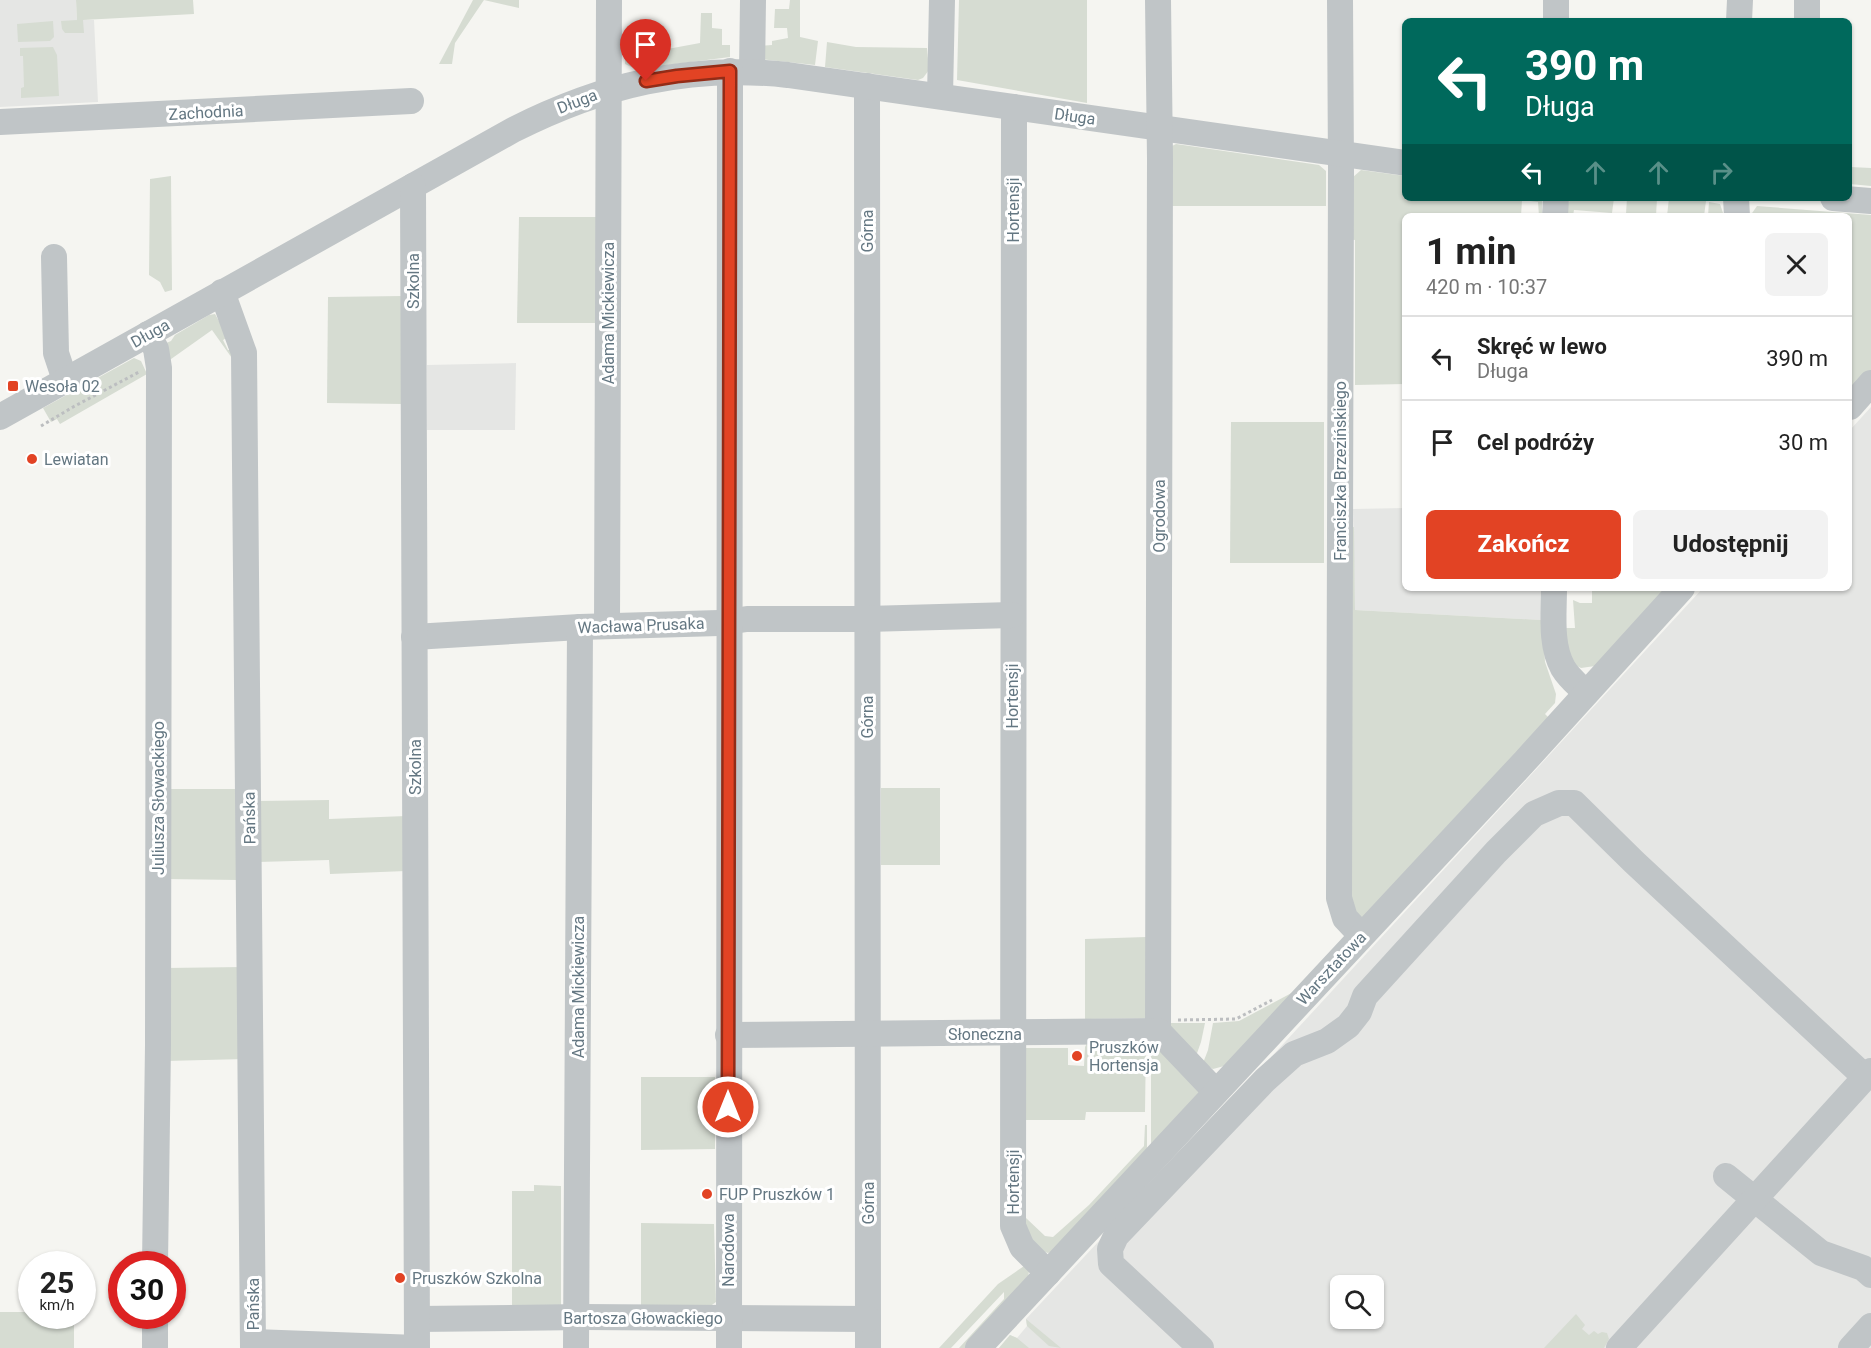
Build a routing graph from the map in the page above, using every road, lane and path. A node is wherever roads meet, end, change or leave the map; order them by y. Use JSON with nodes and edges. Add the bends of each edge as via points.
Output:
{"nodes":[{"id":1,"x":609,"y":0,"type":"edge"},
{"id":2,"x":753,"y":0,"type":"edge"},
{"id":3,"x":942,"y":0,"type":"edge"},
{"id":4,"x":1158,"y":0,"type":"edge"},
{"id":5,"x":1340,"y":0,"type":"edge"},
{"id":6,"x":1556,"y":0,"type":"edge"},
{"id":7,"x":1740,"y":0,"type":"edge"},
{"id":8,"x":1807,"y":0,"type":"edge"},
{"id":9,"x":1556,"y":18,"type":"edge"},
{"id":10,"x":1739,"y":18,"type":"edge"},
{"id":11,"x":1807,"y":18,"type":"edge"},
{"id":12,"x":741,"y":71,"type":"junction"},
{"id":13,"x":867,"y":86,"type":"junction"},
{"id":14,"x":608,"y":90,"type":"junction"},
{"id":15,"x":939,"y":96,"type":"junction"},
{"id":16,"x":411,"y":101,"type":"dead end"},
{"id":17,"x":1014,"y":107,"type":"junction"},
{"id":18,"x":0,"y":122,"type":"edge"},
{"id":19,"x":1159,"y":128,"type":"junction"},
{"id":20,"x":1341,"y":154,"type":"junction"},
{"id":21,"x":1402,"y":162,"type":"edge"},
{"id":22,"x":413,"y":186,"type":"junction"},
{"id":23,"x":1852,"y":200,"type":"edge"},
{"id":24,"x":1871,"y":201,"type":"edge"},
{"id":25,"x":54,"y":257,"type":"dead end"},
{"id":26,"x":222,"y":292,"type":"junction"},
{"id":27,"x":148,"y":334,"type":"junction"},
{"id":28,"x":141,"y":371,"type":"dead end"},
{"id":29,"x":65,"y":380,"type":"junction"},
{"id":30,"x":1871,"y":383,"type":"edge"},
{"id":31,"x":1852,"y":404,"type":"edge"},
{"id":32,"x":0,"y":417,"type":"edge"},
{"id":33,"x":41,"y":426,"type":"dead end"},
{"id":34,"x":1554,"y":591,"type":"edge"},
{"id":35,"x":1679,"y":591,"type":"edge"},
{"id":36,"x":1012,"y":615,"type":"junction"},
{"id":37,"x":867,"y":619,"type":"junction"},
{"id":38,"x":729,"y":621,"type":"junction"},
{"id":39,"x":607,"y":626,"type":"junction"},
{"id":40,"x":580,"y":627,"type":"junction"},
{"id":41,"x":414,"y":637,"type":"junction"},
{"id":42,"x":1586,"y":693,"type":"junction"},
{"id":43,"x":1361,"y":935,"type":"junction"},
{"id":44,"x":1277,"y":998,"type":"dead end"},
{"id":45,"x":1168,"y":1026,"type":"junction"},
{"id":46,"x":1013,"y":1034,"type":"junction"},
{"id":47,"x":728,"y":1035,"type":"junction"},
{"id":48,"x":869,"y":1035,"type":"junction"},
{"id":49,"x":1868,"y":1074,"type":"edge"},
{"id":50,"x":1216,"y":1092,"type":"junction"},
{"id":51,"x":1726,"y":1176,"type":"dead end"},
{"id":52,"x":1754,"y":1199,"type":"junction"},
{"id":53,"x":155,"y":1251,"type":"edge"},
{"id":54,"x":1048,"y":1273,"type":"junction"},
{"id":55,"x":1871,"y":1275,"type":"edge"},
{"id":56,"x":576,"y":1317,"type":"junction"},
{"id":57,"x":728,"y":1318,"type":"junction"},
{"id":58,"x":868,"y":1318,"type":"junction"},
{"id":59,"x":418,"y":1319,"type":"junction"},
{"id":60,"x":1871,"y":1326,"type":"edge"},
{"id":61,"x":155,"y":1329,"type":"edge"},
{"id":62,"x":253,"y":1345,"type":"edge"},
{"id":63,"x":155,"y":1348,"type":"edge"},
{"id":64,"x":417,"y":1348,"type":"edge"},
{"id":65,"x":576,"y":1348,"type":"edge"},
{"id":66,"x":729,"y":1348,"type":"edge"},
{"id":67,"x":868,"y":1348,"type":"edge"},
{"id":68,"x":978,"y":1348,"type":"edge"},
{"id":69,"x":1200,"y":1348,"type":"edge"},
{"id":70,"x":1619,"y":1348,"type":"edge"},
{"id":71,"x":1851,"y":1348,"type":"edge"}],
"edges":[{"from":1,"to":14,"type":"street","name":"Adama Mickiewicza"},
{"from":2,"to":12,"type":"street","name":"Narodowa"},
{"from":3,"to":15,"type":"street"},
{"from":4,"to":19,"type":"street","name":"Ogrodowa"},
{"from":5,"to":20,"type":"street","name":"Franciszka Brzezińskiego"},
{"from":6,"to":9,"type":"street"},
{"from":7,"to":10,"type":"street"},
{"from":8,"to":11,"type":"street"},
{"from":12,"to":13,"type":"street","name":"Długa"},
{"from":12,"to":14,"type":"street","name":"Długa","via":[[677,76]]},
{"from":12,"to":38,"type":"street","name":"Narodowa"},
{"from":13,"to":15,"type":"street","name":"Długa"},
{"from":13,"to":37,"type":"street","name":"Górna"},
{"from":14,"to":22,"type":"street","name":"Długa","via":[[542,116]]},
{"from":14,"to":39,"type":"street","name":"Adama Mickiewicza"},
{"from":15,"to":17,"type":"street","name":"Długa"},
{"from":16,"to":18,"type":"street","name":"Zachodnia"},
{"from":17,"to":19,"type":"street","name":"Długa"},
{"from":17,"to":36,"type":"street","name":"Hortensji"},
{"from":19,"to":20,"type":"street","name":"Długa"},
{"from":19,"to":45,"type":"street","name":"Ogrodowa"},
{"from":20,"to":21,"type":"street","name":"Długa"},
{"from":20,"to":43,"type":"street","name":"Franciszka Brzezińskiego","via":[[1339,898],[1345,918]]},
{"from":22,"to":26,"type":"street","name":"Długa"},
{"from":22,"to":41,"type":"street","name":"Szkolna"},
{"from":23,"to":24,"type":"street"},
{"from":25,"to":29,"type":"street","via":[[56,353]]},
{"from":26,"to":27,"type":"street","name":"Długa"},
{"from":26,"to":62,"type":"street","name":"Pańska","via":[[244,353]]},
{"from":27,"to":29,"type":"street","name":"Długa"},
{"from":27,"to":53,"type":"street","name":"Juliusza Słowackiego","via":[[159,368]]},
{"from":28,"to":33,"type":"path"},
{"from":29,"to":32,"type":"street","name":"Długa"},
{"from":30,"to":31,"type":"street"},
{"from":34,"to":42,"type":"street","via":[[1558,654],[1567,674]]},
{"from":35,"to":42,"type":"street","name":"Warsztatowa"},
{"from":36,"to":37,"type":"street","name":"Wacława Prusaka"},
{"from":36,"to":46,"type":"street","name":"Hortensji"},
{"from":37,"to":38,"type":"street","name":"Wacława Prusaka"},
{"from":37,"to":48,"type":"street","name":"Górna"},
{"from":38,"to":39,"type":"street","name":"Wacława Prusaka"},
{"from":38,"to":47,"type":"street","name":"Narodowa"},
{"from":39,"to":40,"type":"street","name":"Wacława Prusaka"},
{"from":40,"to":41,"type":"street","name":"Wacława Prusaka"},
{"from":40,"to":56,"type":"street","name":"Adama Mickiewicza"},
{"from":41,"to":59,"type":"street","name":"Szkolna"},
{"from":42,"to":43,"type":"street","name":"Warsztatowa"},
{"from":43,"to":50,"type":"street","name":"Warsztatowa"},
{"from":44,"to":45,"type":"path","via":[[1236,1018]]},
{"from":45,"to":46,"type":"street","name":"Słoneczna"},
{"from":45,"to":50,"type":"street"},
{"from":46,"to":48,"type":"street","name":"Słoneczna"},
{"from":46,"to":54,"type":"street","name":"Hortensji","via":[[1014,1231],[1022,1247]]},
{"from":47,"to":48,"type":"street","name":"Słoneczna"},
{"from":47,"to":57,"type":"street","name":"Narodowa"},
{"from":48,"to":58,"type":"street","name":"Górna"},
{"from":49,"to":52,"type":"street"},
{"from":49,"to":69,"type":"street","via":[[1574,803],[1548,807],[1534,814],[1496,852],[1365,996],[1348,1026],[1327,1041],[1294,1054],[1265,1080],[1116,1236],[1110,1249],[1111,1264]]},
{"from":50,"to":54,"type":"street","name":"Warsztatowa"},
{"from":51,"to":52,"type":"street"},
{"from":52,"to":55,"type":"street","via":[[1821,1254],[1863,1268]]},
{"from":52,"to":70,"type":"street"},
{"from":54,"to":68,"type":"street","name":"Warsztatowa"},
{"from":56,"to":57,"type":"street","name":"Bartosza Głowackiego"},
{"from":56,"to":59,"type":"street","name":"Bartosza Głowackiego"},
{"from":56,"to":65,"type":"street","name":"Adama Mickiewicza"},
{"from":57,"to":58,"type":"street","name":"Bartosza Głowackiego"},
{"from":57,"to":66,"type":"street","name":"Narodowa"},
{"from":58,"to":67,"type":"street","name":"Górna"},
{"from":59,"to":64,"type":"street","name":"Szkolna"},
{"from":60,"to":71,"type":"street"},
{"from":61,"to":63,"type":"street"},
{"from":62,"to":64,"type":"street"}]}
